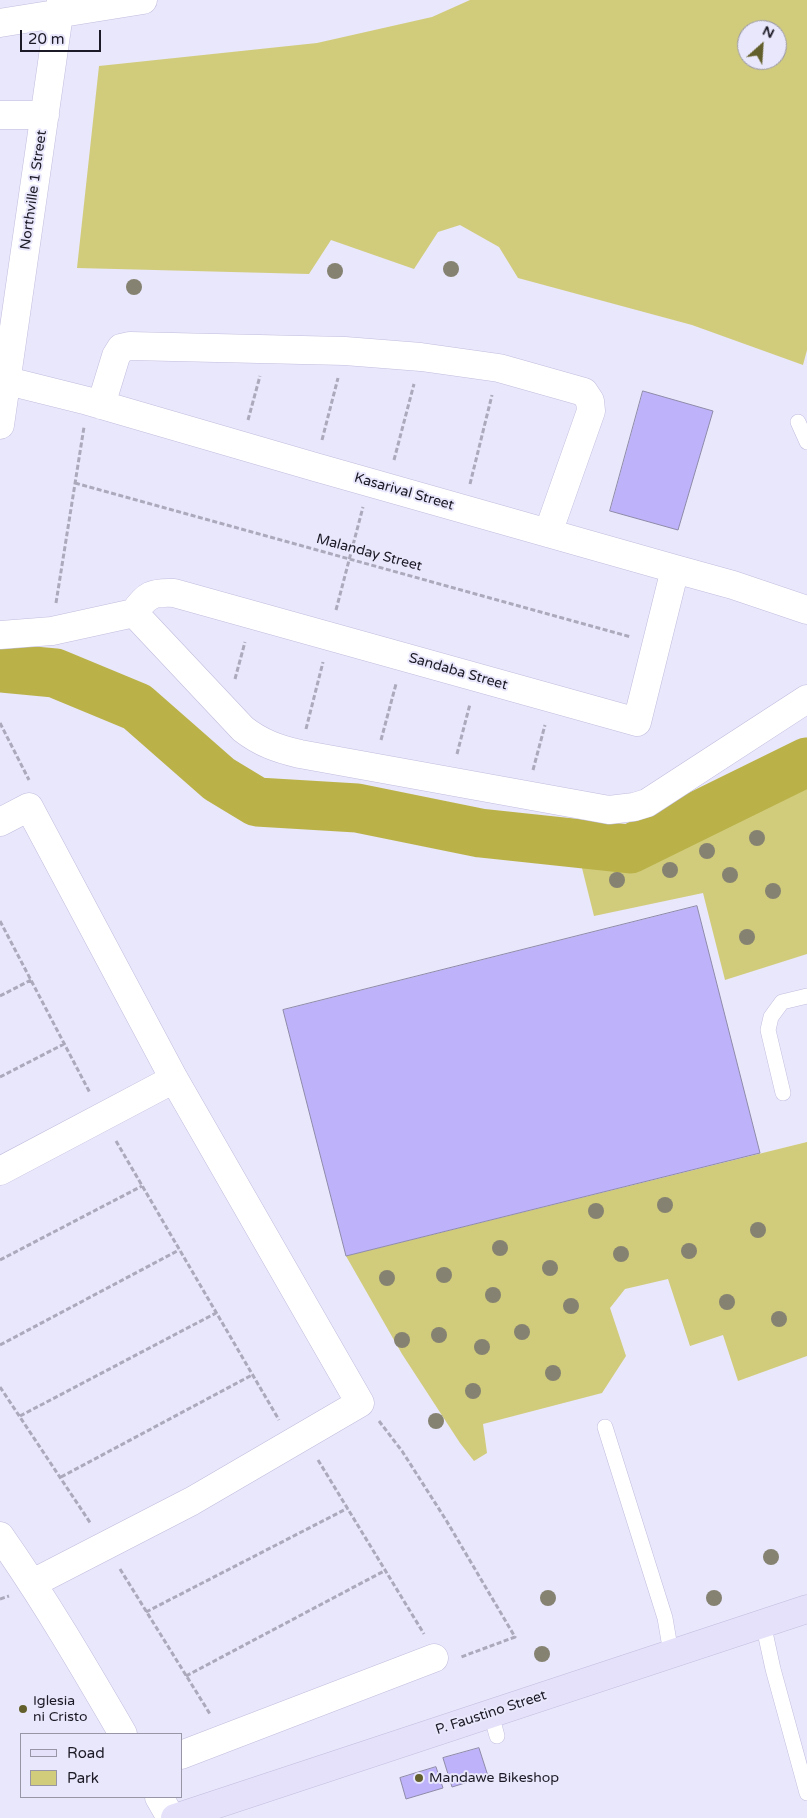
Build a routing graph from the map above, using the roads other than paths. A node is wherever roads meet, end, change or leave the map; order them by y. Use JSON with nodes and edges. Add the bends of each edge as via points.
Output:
{"nodes":[{"id":1,"x":142,"y":0,"type":"edge"},
{"id":2,"x":60,"y":7,"type":"edge"},
{"id":3,"x":0,"y":23,"type":"edge"},
{"id":4,"x":0,"y":115,"type":"edge"},
{"id":5,"x":45,"y":115,"type":"junction"},
{"id":6,"x":4,"y":380,"type":"edge"},
{"id":7,"x":95,"y":403,"type":"junction"},
{"id":8,"x":798,"y":422,"type":"dead end"},
{"id":9,"x":0,"y":425,"type":"edge"},
{"id":10,"x":807,"y":442,"type":"edge"},
{"id":11,"x":548,"y":533,"type":"junction"},
{"id":12,"x":675,"y":569,"type":"junction"},
{"id":13,"x":807,"y":610,"type":"edge"},
{"id":14,"x":134,"y":612,"type":"junction"},
{"id":15,"x":0,"y":635,"type":"edge"},
{"id":16,"x":807,"y":699,"type":"edge"},
{"id":17,"x":0,"y":822,"type":"edge"},
{"id":18,"x":807,"y":996,"type":"edge"},
{"id":19,"x":174,"y":1079,"type":"junction"},
{"id":20,"x":783,"y":1093,"type":"dead end"},
{"id":21,"x":0,"y":1171,"type":"edge"},
{"id":22,"x":605,"y":1427,"type":"dead end"},
{"id":23,"x":0,"y":1536,"type":"edge"},
{"id":24,"x":33,"y":1583,"type":"junction"},
{"id":25,"x":807,"y":1609,"type":"edge"},
{"id":26,"x":764,"y":1623,"type":"junction"},
{"id":27,"x":671,"y":1653,"type":"junction"},
{"id":28,"x":434,"y":1658,"type":"road end"},
{"id":29,"x":122,"y":1733,"type":"edge"},
{"id":30,"x":182,"y":1755,"type":"edge"},
{"id":31,"x":807,"y":1793,"type":"edge"},
{"id":32,"x":160,"y":1798,"type":"edge"},
{"id":33,"x":171,"y":1818,"type":"edge"},
{"id":34,"x":175,"y":1818,"type":"edge"}],
"edges":[{"from":1,"to":2,"type":"street"},
{"from":2,"to":3,"type":"street"},
{"from":2,"to":5,"type":"street","name":"Northville 1 Street"},
{"from":4,"to":5,"type":"street"},
{"from":5,"to":6,"type":"street","name":"Northville 1 Street"},
{"from":6,"to":7,"type":"street","name":"Kasarival Street"},
{"from":6,"to":9,"type":"street","name":"Northville 1 Street"},
{"from":7,"to":11,"type":"street","name":"Kasarival Street"},
{"from":7,"to":11,"type":"street","via":[[116,356],[121,348],[130,346],[345,351],[421,357],[499,368],[584,392],[590,401],[591,411]]},
{"from":8,"to":10,"type":"lane"},
{"from":11,"to":12,"type":"street","name":"Kasarival Street"},
{"from":12,"to":13,"type":"street","name":"Kasarival Street"},
{"from":12,"to":14,"type":"street","name":"Sandaba Street","via":[[637,722],[174,592],[150,595]]},
{"from":14,"to":15,"type":"street","via":[[52,631]]},
{"from":14,"to":16,"type":"street","via":[[243,729],[274,748],[609,810],[634,808],[647,803]]},
{"from":17,"to":19,"type":"street","via":[[29,806]]},
{"from":18,"to":20,"type":"lane","via":[[782,1002],[771,1017],[768,1030]]},
{"from":19,"to":21,"type":"street"},
{"from":19,"to":24,"type":"street","via":[[360,1403],[192,1501]]},
{"from":22,"to":27,"type":"lane","via":[[665,1618]]},
{"from":23,"to":24,"type":"street"},
{"from":24,"to":29,"type":"street"},
{"from":25,"to":26,"type":"main road","name":"P. Faustino Street"},
{"from":26,"to":27,"type":"main road","name":"P. Faustino Street"},
{"from":26,"to":31,"type":"lane"},
{"from":27,"to":34,"type":"main road","name":"P. Faustino Street","via":[[494,1725]]},
{"from":28,"to":30,"type":"street"},
{"from":32,"to":33,"type":"street"}]}
